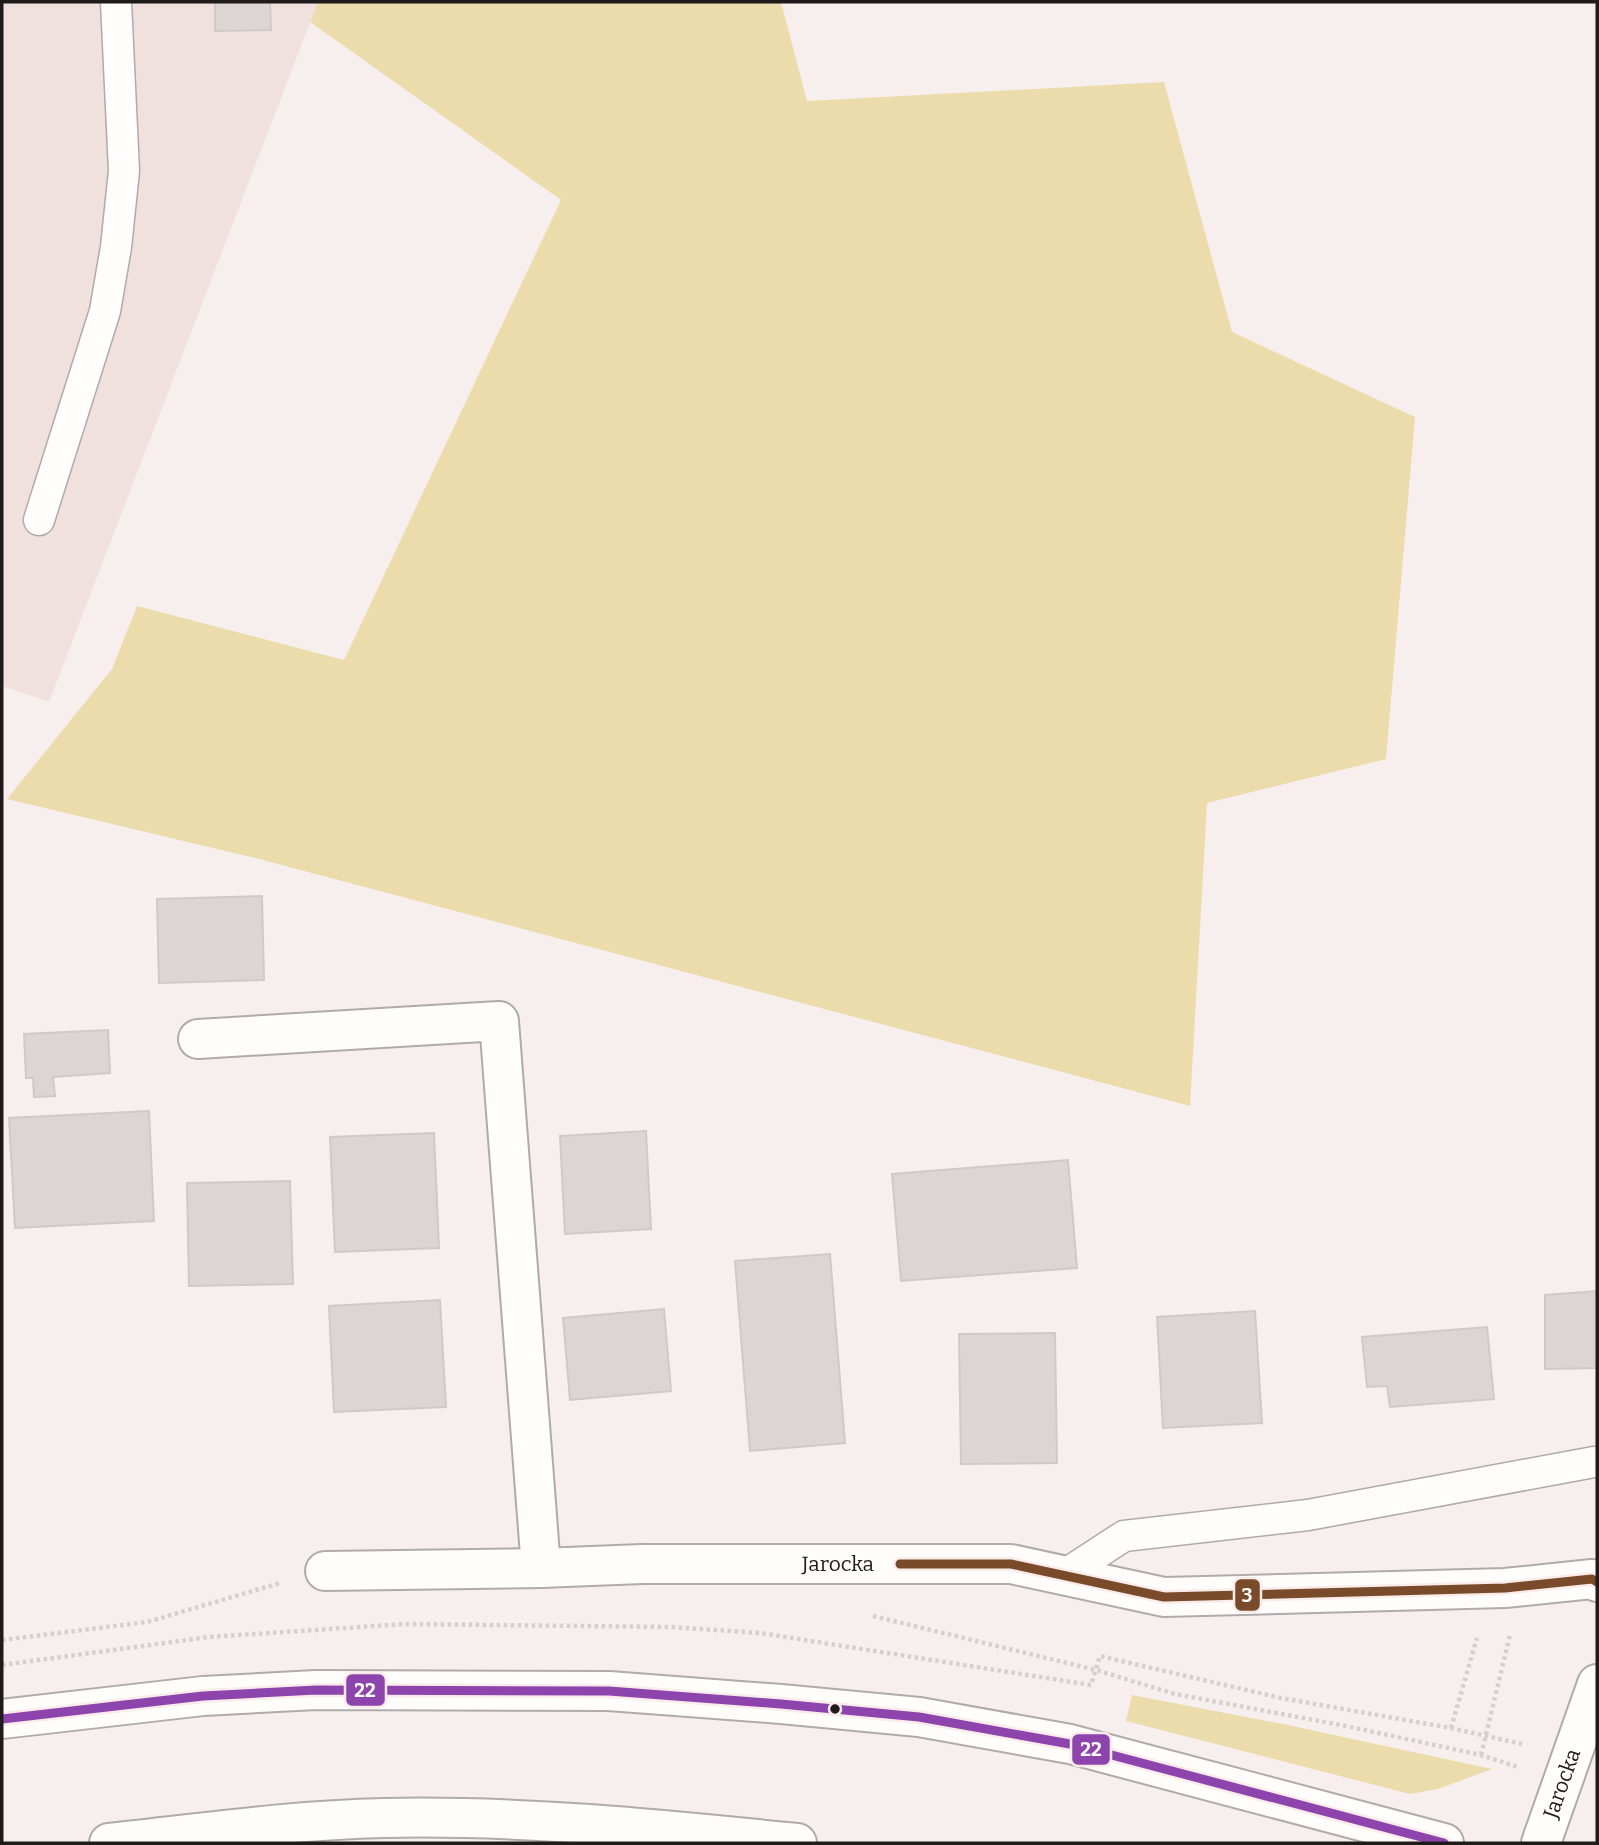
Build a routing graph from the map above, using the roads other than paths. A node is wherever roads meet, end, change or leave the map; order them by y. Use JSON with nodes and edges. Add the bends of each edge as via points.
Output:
{"nodes":[{"id":1,"x":116,"y":2,"type":"edge"},
{"id":2,"x":39,"y":520,"type":"dead end"},
{"id":3,"x":198,"y":1039,"type":"dead end"},
{"id":4,"x":1594,"y":1462,"type":"dead end"},
{"id":5,"x":541,"y":1568,"type":"junction"},
{"id":6,"x":325,"y":1571,"type":"road end"},
{"id":7,"x":1064,"y":1575,"type":"junction"},
{"id":8,"x":1597,"y":1582,"type":"edge"},
{"id":9,"x":1597,"y":1684,"type":"edge"},
{"id":10,"x":2,"y":1719,"type":"edge"},
{"id":11,"x":109,"y":1843,"type":"edge"},
{"id":12,"x":797,"y":1843,"type":"edge"},
{"id":13,"x":1444,"y":1843,"type":"edge"},
{"id":14,"x":1541,"y":1843,"type":"edge"}],
"edges":[{"from":1,"to":2,"type":"lane","via":[[124,171],[116,247],[105,311]]},
{"from":3,"to":5,"type":"street","via":[[499,1021]]},
{"from":4,"to":7,"type":"lane","via":[[1308,1514],[1124,1536]]},
{"from":5,"to":6,"type":"street","name":"Jarocka"},
{"from":5,"to":7,"type":"street","name":"Jarocka","via":[[1011,1564]]},
{"from":7,"to":8,"type":"street","name":"Jarocka","via":[[1164,1597]]},
{"from":9,"to":14,"type":"street","name":"Jarocka"},
{"from":10,"to":13,"type":"street","via":[[203,1696],[316,1690],[609,1691],[781,1704],[919,1717],[1070,1744]]},
{"from":11,"to":12,"type":"street","via":[[383,1818],[516,1819]]}]}
